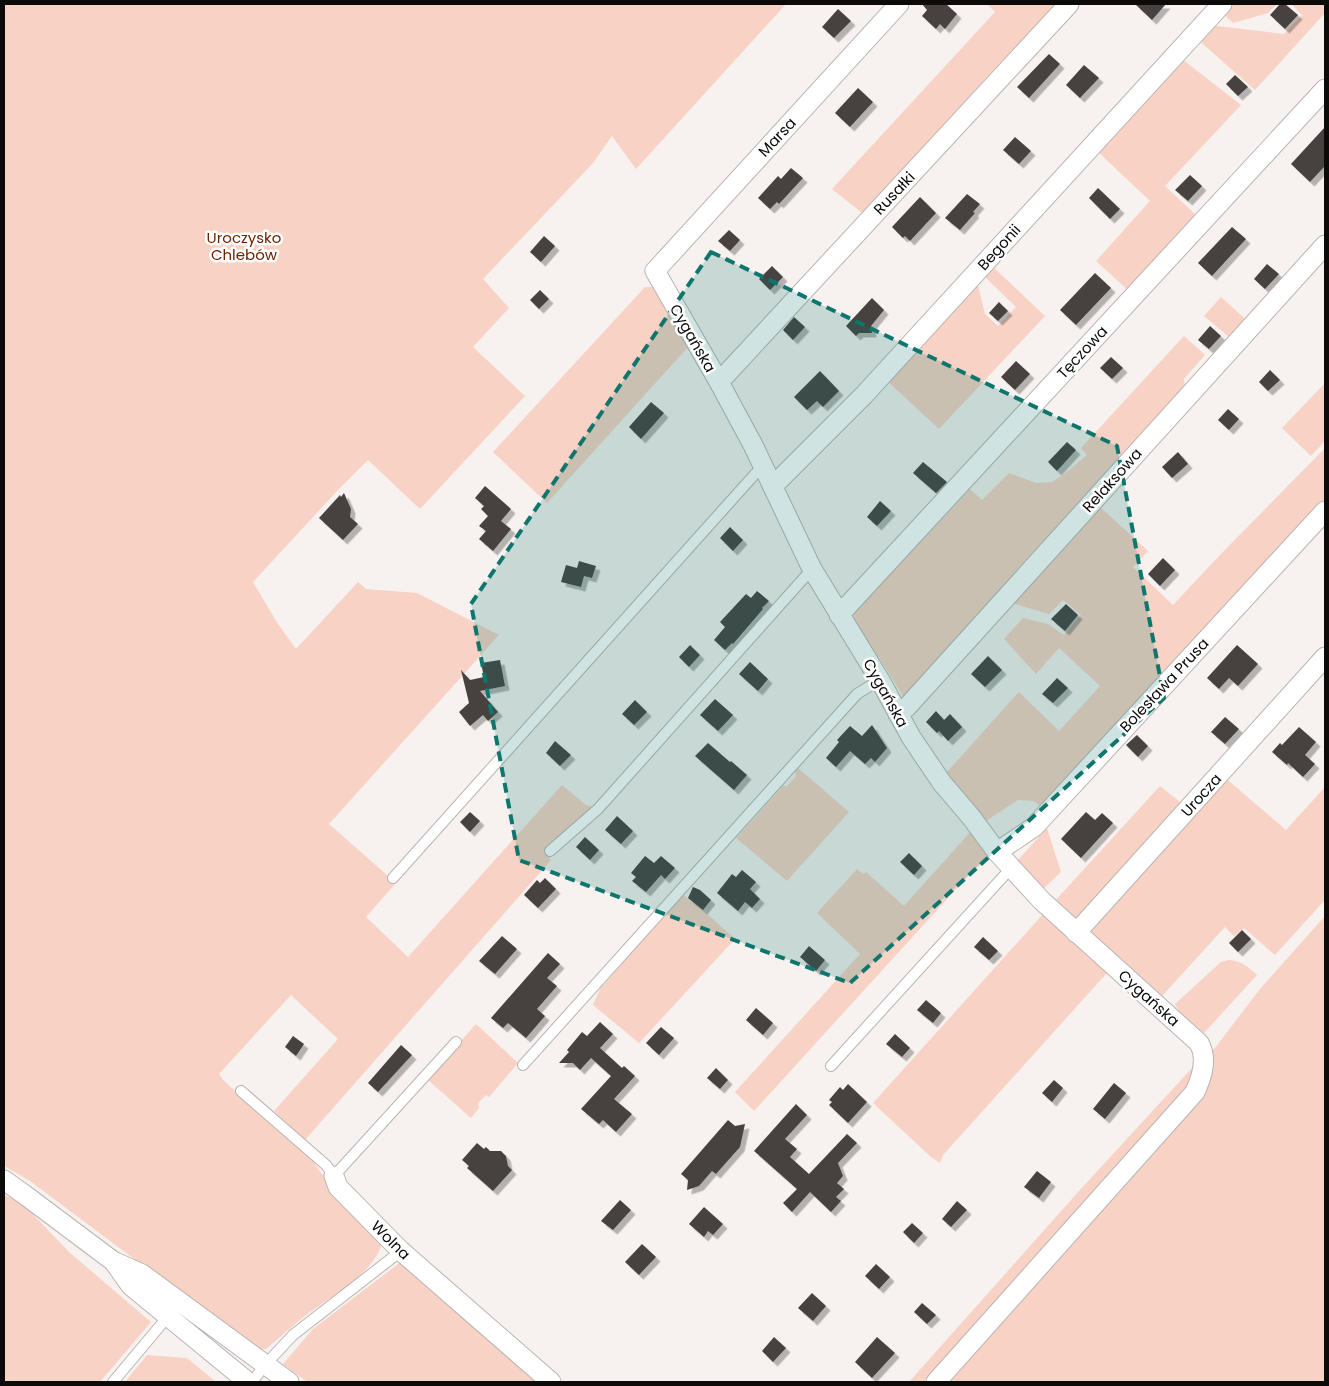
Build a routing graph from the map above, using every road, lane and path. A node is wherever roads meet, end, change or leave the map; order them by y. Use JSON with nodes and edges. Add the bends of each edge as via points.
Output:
{"nodes":[{"id":1,"x":899,"y":4,"type":"edge"},
{"id":2,"x":1069,"y":4,"type":"edge"},
{"id":3,"x":1222,"y":4,"type":"edge"},
{"id":4,"x":1325,"y":89,"type":"edge"},
{"id":5,"x":1325,"y":245,"type":"edge"},
{"id":6,"x":655,"y":270,"type":"joint"},
{"id":7,"x":719,"y":382,"type":"junction"},
{"id":8,"x":764,"y":468,"type":"junction"},
{"id":9,"x":772,"y":486,"type":"junction"},
{"id":10,"x":1325,"y":511,"type":"edge"},
{"id":11,"x":812,"y":569,"type":"junction"},
{"id":12,"x":839,"y":615,"type":"junction"},
{"id":13,"x":1325,"y":657,"type":"edge"},
{"id":14,"x":881,"y":682,"type":"junction"},
{"id":15,"x":898,"y":714,"type":"junction"},
{"id":16,"x":550,"y":851,"type":"dead end"},
{"id":17,"x":996,"y":852,"type":"junction"},
{"id":18,"x":1011,"y":868,"type":"junction"},
{"id":19,"x":393,"y":878,"type":"dead end"},
{"id":20,"x":1076,"y":932,"type":"junction"},
{"id":21,"x":456,"y":1042,"type":"dead end"},
{"id":22,"x":523,"y":1065,"type":"dead end"},
{"id":23,"x":831,"y":1066,"type":"dead end"},
{"id":24,"x":241,"y":1090,"type":"dead end"},
{"id":25,"x":334,"y":1176,"type":"junction"},
{"id":26,"x":4,"y":1180,"type":"edge"},
{"id":27,"x":401,"y":1251,"type":"junction"},
{"id":28,"x":174,"y":1309,"type":"junction"},
{"id":29,"x":265,"y":1365,"type":"junction"},
{"id":30,"x":113,"y":1382,"type":"edge"},
{"id":31,"x":250,"y":1382,"type":"edge"},
{"id":32,"x":289,"y":1382,"type":"edge"},
{"id":33,"x":551,"y":1382,"type":"edge"},
{"id":34,"x":936,"y":1382,"type":"edge"}],
"edges":[{"from":1,"to":6,"type":"street","name":"Marsa"},
{"from":2,"to":7,"type":"street","name":"Rusałki"},
{"from":3,"to":9,"type":"street","name":"Begonii","via":[[864,394]]},
{"from":4,"to":12,"type":"street","name":"Tęczowa"},
{"from":5,"to":15,"type":"street","name":"Relaksowa"},
{"from":6,"to":7,"type":"street","name":"Cygańska"},
{"from":7,"to":8,"type":"street","name":"Cygańska"},
{"from":8,"to":9,"type":"street","name":"Cygańska"},
{"from":8,"to":19,"type":"lane","via":[[755,474]]},
{"from":9,"to":11,"type":"street","name":"Cygańska"},
{"from":10,"to":17,"type":"street","name":"Bolesława Prusa","via":[[1034,827]]},
{"from":11,"to":12,"type":"street","name":"Cygańska"},
{"from":11,"to":16,"type":"lane","via":[[598,809]]},
{"from":12,"to":14,"type":"street","name":"Cygańska"},
{"from":13,"to":20,"type":"street","name":"Urocza"},
{"from":14,"to":15,"type":"street","name":"Cygańska"},
{"from":14,"to":22,"type":"lane","via":[[858,694]]},
{"from":15,"to":17,"type":"street","name":"Cygańska","via":[[942,783]]},
{"from":17,"to":18,"type":"street","name":"Cygańska"},
{"from":18,"to":20,"type":"street","name":"Cygańska"},
{"from":18,"to":23,"type":"lane"},
{"from":20,"to":34,"type":"street","name":"Cygańska","via":[[1199,1043],[1203,1052],[1200,1082],[1195,1092]]},
{"from":21,"to":25,"type":"lane"},
{"from":24,"to":25,"type":"lane","name":"Wolna","via":[[326,1165]]},
{"from":25,"to":27,"type":"street","name":"Wolna","via":[[338,1187]]},
{"from":26,"to":28,"type":"street","via":[[113,1261],[131,1286]]},
{"from":27,"to":29,"type":"lane","via":[[293,1335]]},
{"from":27,"to":33,"type":"street","name":"Wolna"},
{"from":28,"to":29,"type":"street"},
{"from":28,"to":30,"type":"lane"},
{"from":28,"to":31,"type":"street"},
{"from":29,"to":31,"type":"lane"},
{"from":29,"to":32,"type":"street"}]}
